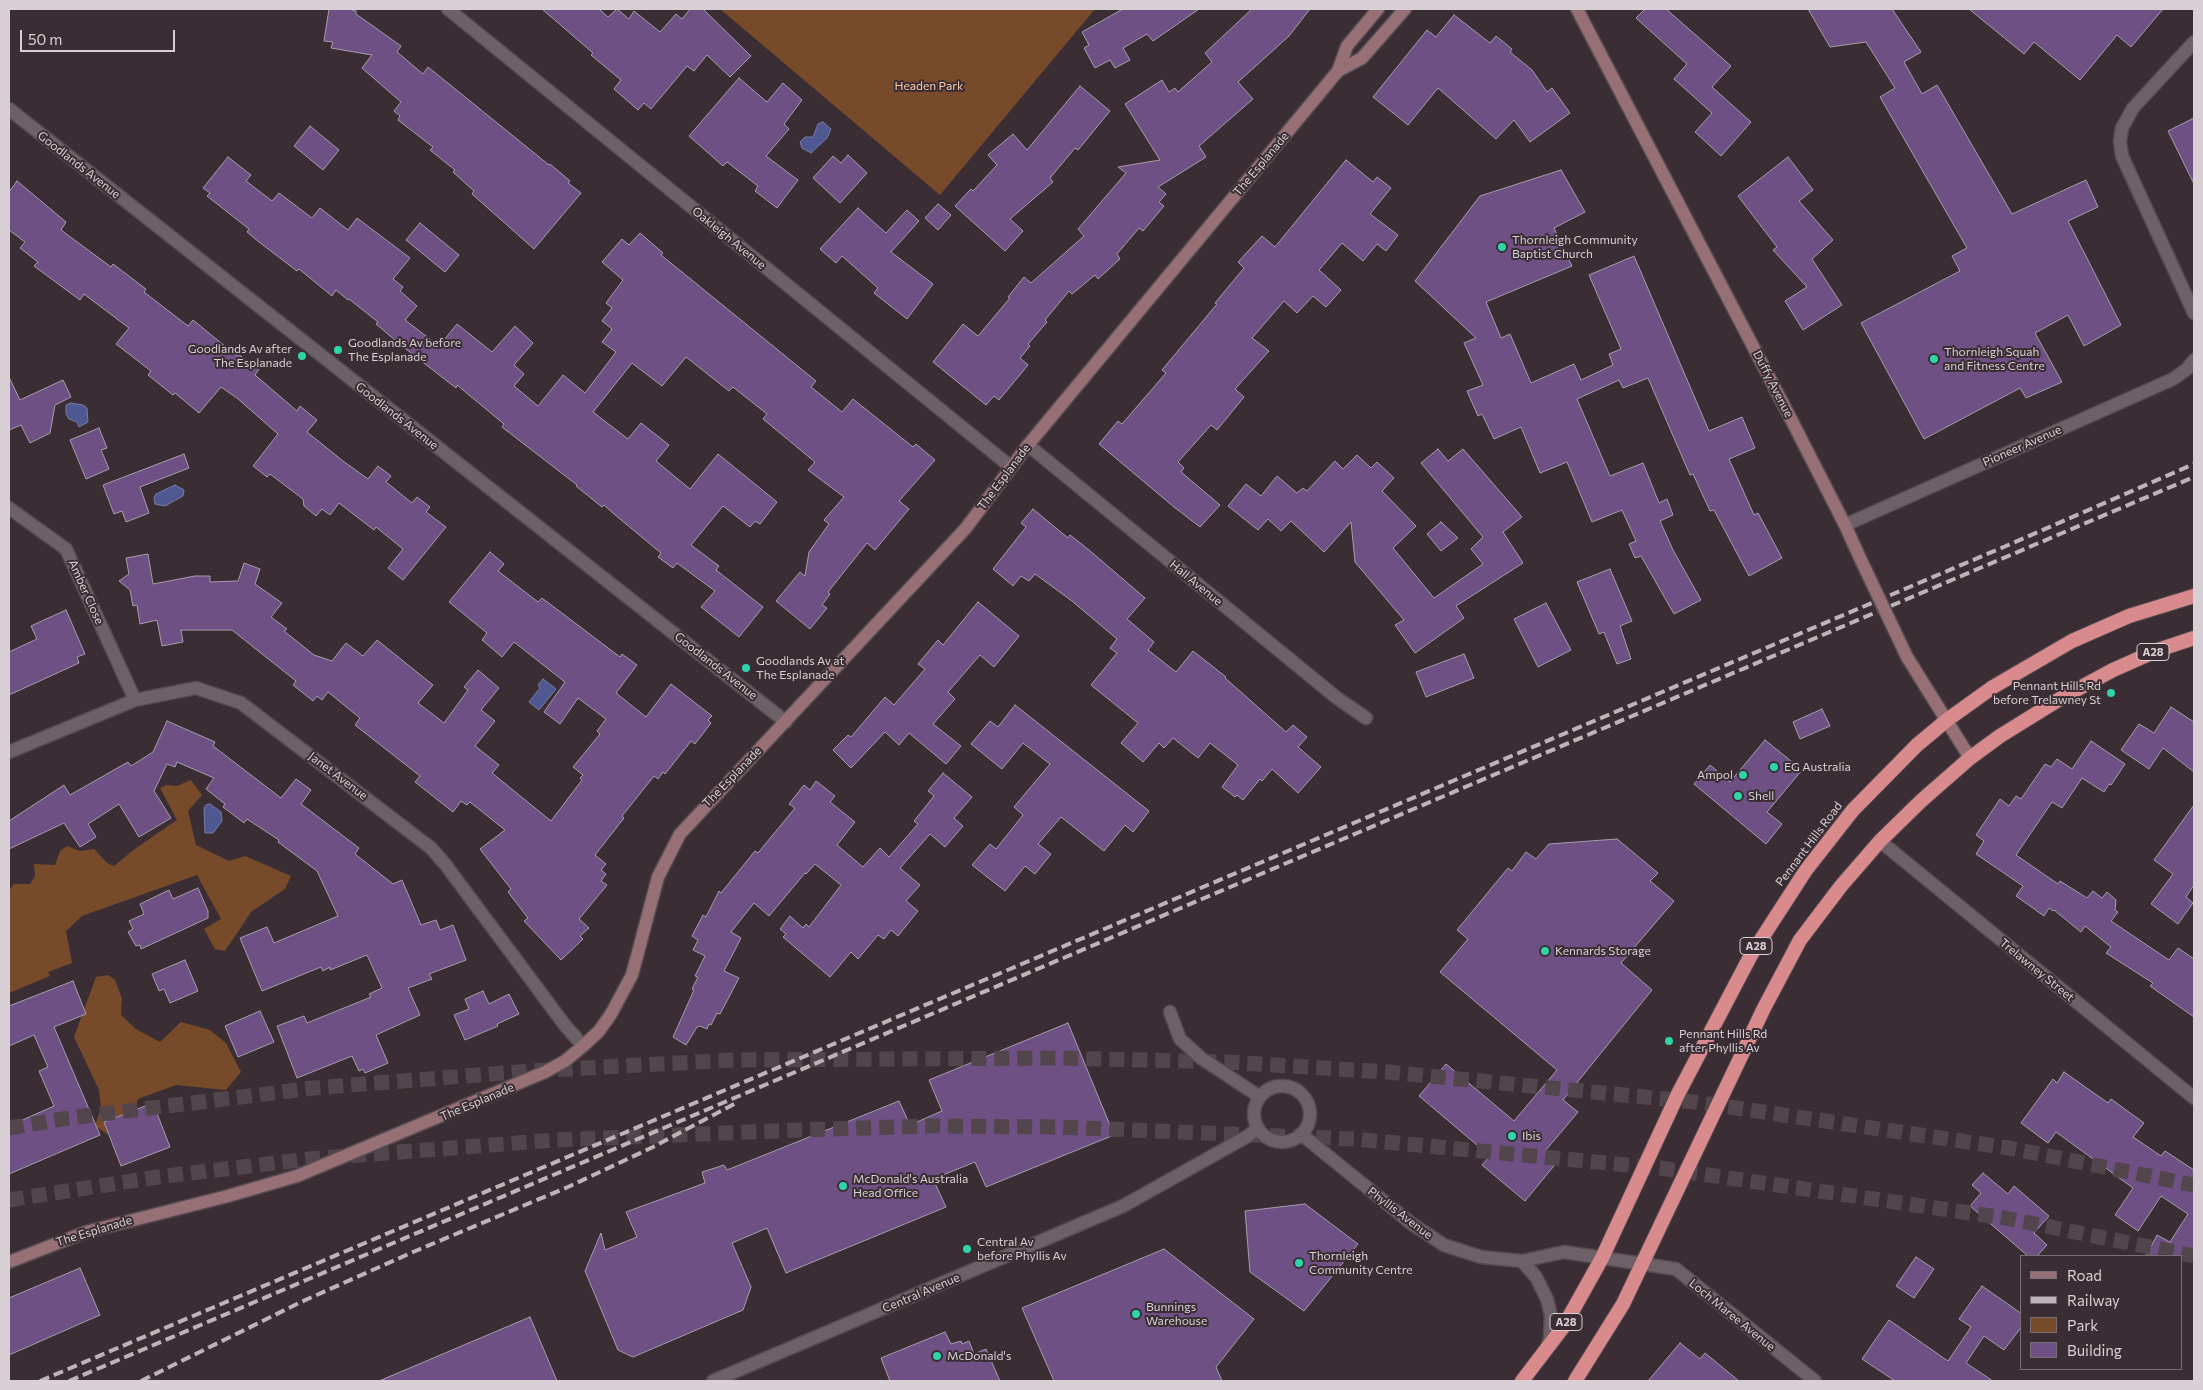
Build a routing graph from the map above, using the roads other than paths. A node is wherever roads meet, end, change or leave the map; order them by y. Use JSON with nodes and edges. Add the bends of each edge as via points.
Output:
{"nodes":[{"id":1,"x":448,"y":9,"type":"edge"},
{"id":2,"x":1378,"y":9,"type":"edge"},
{"id":3,"x":1405,"y":9,"type":"edge"},
{"id":4,"x":1578,"y":9,"type":"edge"},
{"id":5,"x":2194,"y":42,"type":"edge"},
{"id":6,"x":1338,"y":71,"type":"junction"},
{"id":7,"x":9,"y":109,"type":"edge"},
{"id":8,"x":2194,"y":313,"type":"edge"},
{"id":9,"x":2194,"y":360,"type":"edge"},
{"id":10,"x":1028,"y":445,"type":"junction"},
{"id":11,"x":1011,"y":467,"type":"junction"},
{"id":12,"x":9,"y":508,"type":"edge"},
{"id":13,"x":1846,"y":525,"type":"junction"},
{"id":14,"x":2194,"y":596,"type":"edge"},
{"id":15,"x":2194,"y":638,"type":"edge"},
{"id":16,"x":135,"y":700,"type":"junction"},
{"id":17,"x":1366,"y":718,"type":"dead end"},
{"id":18,"x":1947,"y":720,"type":"junction"},
{"id":19,"x":786,"y":722,"type":"junction"},
{"id":20,"x":9,"y":752,"type":"edge"},
{"id":21,"x":1970,"y":758,"type":"junction"},
{"id":22,"x":1880,"y":840,"type":"junction"},
{"id":23,"x":1170,"y":1012,"type":"dead end"},
{"id":24,"x":583,"y":1046,"type":"junction"},
{"id":25,"x":1260,"y":1097,"type":"junction"},
{"id":26,"x":2194,"y":1098,"type":"edge"},
{"id":27,"x":1258,"y":1128,"type":"junction"},
{"id":28,"x":1301,"y":1134,"type":"junction"},
{"id":29,"x":1602,"y":1258,"type":"junction"},
{"id":30,"x":1522,"y":1261,"type":"junction"},
{"id":31,"x":9,"y":1262,"type":"edge"},
{"id":32,"x":1643,"y":1264,"type":"junction"},
{"id":33,"x":1547,"y":1350,"type":"junction"},
{"id":34,"x":712,"y":1381,"type":"edge"},
{"id":35,"x":1522,"y":1381,"type":"edge"},
{"id":36,"x":1575,"y":1381,"type":"edge"},
{"id":37,"x":1814,"y":1381,"type":"edge"}],
"edges":[{"from":1,"to":11,"type":"street","name":"Oakleigh Avenue"},
{"from":2,"to":6,"type":"main road","name":"The Esplanade","via":[[1347,46]]},
{"from":3,"to":6,"type":"main road","name":"The Esplanade","via":[[1362,58]]},
{"from":4,"to":13,"type":"main road","name":"Duffy Avenue"},
{"from":5,"to":8,"type":"street","via":[[2133,108],[2122,128],[2120,141],[2122,156]]},
{"from":6,"to":10,"type":"main road","name":"The Esplanade"},
{"from":7,"to":19,"type":"street","name":"Goodlands Avenue"},
{"from":9,"to":13,"type":"street","name":"Pioneer Avenue","via":[[2173,379]]},
{"from":10,"to":11,"type":"main road","name":"The Esplanade"},
{"from":10,"to":17,"type":"street","name":"Hall Avenue","via":[[1337,698]]},
{"from":11,"to":19,"type":"main road","name":"The Esplanade","via":[[966,528]]},
{"from":12,"to":16,"type":"street","name":"Amber Close","via":[[66,549]]},
{"from":13,"to":18,"type":"main road","name":"Duffy Avenue","bridge":true,"via":[[1907,657]]},
{"from":14,"to":18,"type":"highway","name":"Pennant Hills Road","number":"A28","via":[[2129,616],[2072,641],[2000,683]]},
{"from":15,"to":21,"type":"highway","number":"A28","via":[[2158,650],[2063,696]]},
{"from":16,"to":20,"type":"street","name":"Janet Avenue"},
{"from":16,"to":24,"type":"street","name":"Janet Avenue","via":[[196,688],[241,703],[415,835],[445,864]]},
{"from":18,"to":21,"type":"main road","name":"Duffy Avenue"},
{"from":18,"to":29,"type":"highway","name":"Pennant Hills Road","number":"A28","via":[[1853,810],[1773,918],[1733,986],[1678,1094]]},
{"from":19,"to":24,"type":"main road","name":"The Esplanade","via":[[689,823],[671,848],[658,877],[632,975],[611,1014]]},
{"from":21,"to":22,"type":"highway","number":"A28"},
{"from":22,"to":26,"type":"street","name":"Trelawney Street"},
{"from":22,"to":32,"type":"highway","number":"A28","via":[[1800,940],[1764,1008]]},
{"from":23,"to":25,"type":"street","via":[[1180,1039],[1201,1058]]},
{"from":24,"to":31,"type":"main road","name":"The Esplanade","via":[[545,1072],[297,1176],[86,1232]]},
{"from":25,"to":27,"type":"street","via":[[1254,1112]]},
{"from":25,"to":28,"type":"street","via":[[1274,1087],[1283,1086],[1299,1092],[1309,1105],[1310,1114]]},
{"from":27,"to":28,"type":"street","via":[[1278,1141],[1294,1139]]},
{"from":27,"to":34,"type":"street","name":"Central Avenue","via":[[1122,1206]]},
{"from":28,"to":30,"type":"street","name":"Phyllis Avenue","via":[[1412,1224],[1444,1245],[1481,1257]]},
{"from":29,"to":30,"type":"street","name":"Phyllis Avenue","via":[[1564,1252]]},
{"from":29,"to":32,"type":"street"},
{"from":29,"to":33,"type":"highway","name":"Pennant Hills Road","number":"A28"},
{"from":30,"to":33,"type":"street","via":[[1536,1277],[1547,1299],[1551,1316]]},
{"from":32,"to":36,"type":"highway","number":"A28","via":[[1604,1337]]},
{"from":32,"to":37,"type":"street","name":"Loch Maree Avenue","via":[[1676,1269]]},
{"from":33,"to":35,"type":"highway","name":"Pennant Hills Road","number":"A28"}]}
